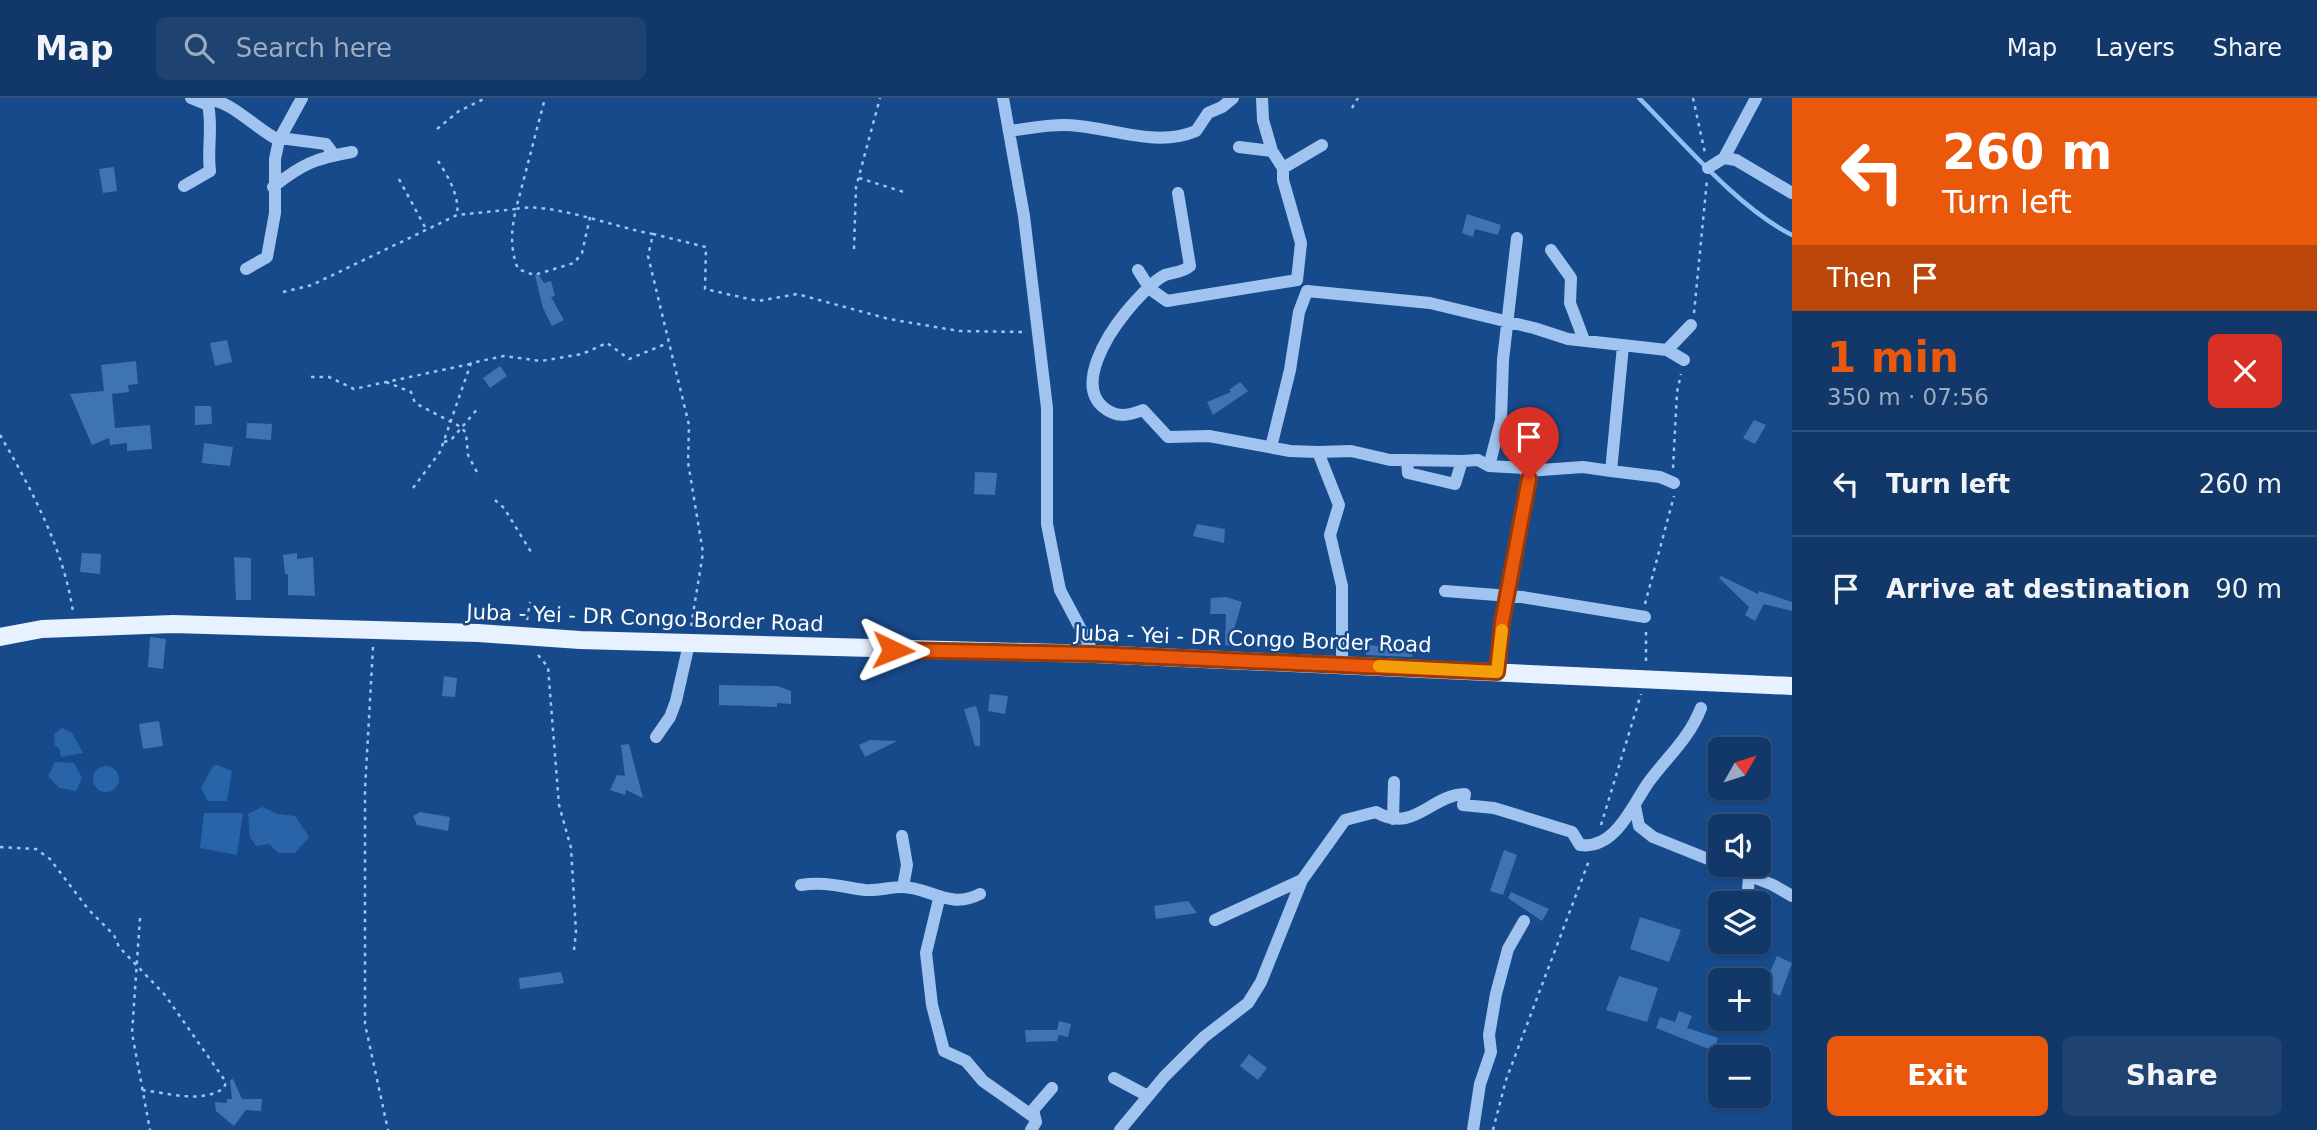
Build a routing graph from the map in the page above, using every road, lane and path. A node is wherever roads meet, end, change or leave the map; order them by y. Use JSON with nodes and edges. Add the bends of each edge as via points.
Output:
{"nodes":[{"id":1,"x":191,"y":98,"type":"edge"},
{"id":2,"x":302,"y":98,"type":"edge"},
{"id":3,"x":486,"y":98,"type":"edge"},
{"id":4,"x":545,"y":98,"type":"edge"},
{"id":5,"x":880,"y":98,"type":"edge"},
{"id":6,"x":1003,"y":98,"type":"edge"},
{"id":7,"x":1233,"y":98,"type":"edge"},
{"id":8,"x":1262,"y":98,"type":"edge"},
{"id":9,"x":1358,"y":98,"type":"edge"},
{"id":10,"x":1693,"y":98,"type":"edge"},
{"id":11,"x":1756,"y":98,"type":"edge"},
{"id":12,"x":208,"y":105,"type":"junction"},
{"id":13,"x":1352,"y":108,"type":"dead end"},
{"id":14,"x":437,"y":129,"type":"dead end"},
{"id":15,"x":1009,"y":131,"type":"junction"},
{"id":16,"x":279,"y":139,"type":"junction"},
{"id":17,"x":1322,"y":145,"type":"dead end"},
{"id":18,"x":1239,"y":147,"type":"dead end"},
{"id":19,"x":1272,"y":151,"type":"junction"},
{"id":20,"x":352,"y":152,"type":"dead end"},
{"id":21,"x":334,"y":155,"type":"junction"},
{"id":22,"x":1724,"y":158,"type":"junction"},
{"id":23,"x":438,"y":161,"type":"dead end"},
{"id":24,"x":1283,"y":168,"type":"junction"},
{"id":25,"x":1708,"y":168,"type":"junction"},
{"id":26,"x":859,"y":178,"type":"junction"},
{"id":27,"x":399,"y":179,"type":"dead end"},
{"id":28,"x":184,"y":186,"type":"dead end"},
{"id":29,"x":273,"y":187,"type":"junction"},
{"id":30,"x":1178,"y":192,"type":"dead end"},
{"id":31,"x":907,"y":193,"type":"dead end"},
{"id":32,"x":1792,"y":193,"type":"edge"},
{"id":33,"x":516,"y":209,"type":"junction"},
{"id":34,"x":457,"y":215,"type":"junction"},
{"id":35,"x":590,"y":217,"type":"junction"},
{"id":36,"x":426,"y":229,"type":"junction"},
{"id":37,"x":653,"y":234,"type":"junction"},
{"id":38,"x":1517,"y":238,"type":"dead end"},
{"id":39,"x":854,"y":249,"type":"dead end"},
{"id":40,"x":1551,"y":250,"type":"dead end"},
{"id":41,"x":246,"y":269,"type":"dead end"},
{"id":42,"x":1138,"y":270,"type":"dead end"},
{"id":43,"x":1150,"y":289,"type":"junction"},
{"id":44,"x":283,"y":292,"type":"dead end"},
{"id":45,"x":1507,"y":322,"type":"junction"},
{"id":46,"x":1691,"y":325,"type":"joint"},
{"id":47,"x":1037,"y":332,"type":"junction"},
{"id":48,"x":1584,"y":340,"type":"junction"},
{"id":49,"x":668,"y":343,"type":"junction"},
{"id":50,"x":1623,"y":346,"type":"junction"},
{"id":51,"x":1667,"y":350,"type":"junction"},
{"id":52,"x":1684,"y":360,"type":"joint"},
{"id":53,"x":471,"y":363,"type":"junction"},
{"id":54,"x":311,"y":377,"type":"dead end"},
{"id":55,"x":386,"y":382,"type":"junction"},
{"id":56,"x":479,"y":407,"type":"dead end"},
{"id":57,"x":451,"y":422,"type":"junction"},
{"id":58,"x":461,"y":427,"type":"junction"},
{"id":59,"x":0,"y":435,"type":"edge"},
{"id":60,"x":444,"y":442,"type":"junction"},
{"id":61,"x":1271,"y":447,"type":"junction"},
{"id":62,"x":1318,"y":452,"type":"junction"},
{"id":63,"x":1407,"y":460,"type":"junction"},
{"id":64,"x":1462,"y":461,"type":"junction"},
{"id":65,"x":1489,"y":466,"type":"junction"},
{"id":66,"x":1527,"y":471,"type":"junction"},
{"id":67,"x":1611,"y":471,"type":"junction"},
{"id":68,"x":478,"y":476,"type":"dead end"},
{"id":69,"x":1674,"y":483,"type":"junction"},
{"id":70,"x":412,"y":488,"type":"dead end"},
{"id":71,"x":495,"y":500,"type":"dead end"},
{"id":72,"x":531,"y":552,"type":"dead end"},
{"id":73,"x":1445,"y":591,"type":"dead end"},
{"id":74,"x":1507,"y":595,"type":"junction"},
{"id":75,"x":530,"y":603,"type":"dead end"},
{"id":76,"x":1646,"y":617,"type":"junction"},
{"id":77,"x":75,"y":627,"type":"junction"},
{"id":78,"x":374,"y":630,"type":"junction"},
{"id":79,"x":0,"y":636,"type":"edge"},
{"id":80,"x":529,"y":636,"type":"junction"},
{"id":81,"x":689,"y":643,"type":"junction"},
{"id":82,"x":1094,"y":654,"type":"junction"},
{"id":83,"x":1342,"y":665,"type":"junction"},
{"id":84,"x":1497,"y":672,"type":"junction"},
{"id":85,"x":1646,"y":678,"type":"junction"},
{"id":86,"x":1792,"y":686,"type":"edge"},
{"id":87,"x":1701,"y":708,"type":"dead end"},
{"id":88,"x":656,"y":737,"type":"dead end"},
{"id":89,"x":1395,"y":782,"type":"dead end"},
{"id":90,"x":1634,"y":806,"type":"junction"},
{"id":91,"x":1393,"y":819,"type":"junction"},
{"id":92,"x":1622,"y":823,"type":"junction"},
{"id":93,"x":1646,"y":831,"type":"junction"},
{"id":94,"x":902,"y":836,"type":"dead end"},
{"id":95,"x":1596,"y":844,"type":"junction"},
{"id":96,"x":0,"y":847,"type":"edge"},
{"id":97,"x":1708,"y":860,"type":"edge"},
{"id":98,"x":1749,"y":877,"type":"edge"},
{"id":99,"x":1751,"y":877,"type":"edge"},
{"id":100,"x":1302,"y":880,"type":"junction"},
{"id":101,"x":801,"y":885,"type":"dead end"},
{"id":102,"x":902,"y":887,"type":"junction"},
{"id":103,"x":1748,"y":890,"type":"dead end"},
{"id":104,"x":980,"y":894,"type":"dead end"},
{"id":105,"x":1792,"y":895,"type":"edge"},
{"id":106,"x":939,"y":900,"type":"junction"},
{"id":107,"x":140,"y":918,"type":"dead end"},
{"id":108,"x":1215,"y":920,"type":"dead end"},
{"id":109,"x":1524,"y":921,"type":"dead end"},
{"id":110,"x":574,"y":950,"type":"dead end"},
{"id":111,"x":139,"y":967,"type":"junction"},
{"id":112,"x":1114,"y":1078,"type":"dead end"},
{"id":113,"x":1052,"y":1088,"type":"dead end"},
{"id":114,"x":142,"y":1090,"type":"junction"},
{"id":115,"x":1148,"y":1096,"type":"junction"},
{"id":116,"x":1033,"y":1123,"type":"edge"},
{"id":117,"x":150,"y":1130,"type":"edge"},
{"id":118,"x":388,"y":1130,"type":"edge"},
{"id":119,"x":1120,"y":1130,"type":"edge"},
{"id":120,"x":1473,"y":1130,"type":"edge"},
{"id":121,"x":1493,"y":1130,"type":"edge"}],
"edges":[{"from":1,"to":12,"type":"street"},
{"from":2,"to":16,"type":"street"},
{"from":3,"to":14,"type":"path"},
{"from":4,"to":33,"type":"path"},
{"from":5,"to":26,"type":"path"},
{"from":6,"to":15,"type":"street"},
{"from":7,"to":15,"type":"street","via":[[1208,113],[1196,131],[1161,138],[1077,125]]},
{"from":8,"to":19,"type":"street"},
{"from":9,"to":13,"type":"path"},
{"from":10,"to":25,"type":"path"},
{"from":11,"to":22,"type":"street"},
{"from":12,"to":16,"type":"street","via":[[212,100],[225,104],[261,132]]},
{"from":12,"to":28,"type":"street","via":[[210,171]]},
{"from":15,"to":47,"type":"street"},
{"from":16,"to":21,"type":"street","via":[[326,144]]},
{"from":16,"to":29,"type":"street"},
{"from":17,"to":24,"type":"street"},
{"from":18,"to":19,"type":"street"},
{"from":19,"to":24,"type":"street"},
{"from":20,"to":21,"type":"street"},
{"from":21,"to":29,"type":"street","via":[[300,165]]},
{"from":22,"to":25,"type":"street"},
{"from":22,"to":32,"type":"street","via":[[1736,160]]},
{"from":23,"to":34,"type":"path","via":[[459,207]]},
{"from":24,"to":43,"type":"street","via":[[1301,243],[1297,281],[1167,301]]},
{"from":25,"to":46,"type":"path"},
{"from":26,"to":31,"type":"path"},
{"from":26,"to":39,"type":"path"},
{"from":27,"to":36,"type":"path"},
{"from":29,"to":41,"type":"street","via":[[275,213],[267,257]]},
{"from":30,"to":43,"type":"street","via":[[1190,266],[1166,275]]},
{"from":33,"to":34,"type":"path"},
{"from":33,"to":35,"type":"path","via":[[531,205]]},
{"from":33,"to":35,"type":"path","via":[[513,257],[518,269],[534,275],[574,263],[582,253]]},
{"from":34,"to":36,"type":"path"},
{"from":35,"to":37,"type":"path"},
{"from":36,"to":44,"type":"path","via":[[312,285]]},
{"from":37,"to":47,"type":"path","via":[[706,247],[705,289],[758,301],[797,294],[889,319],[959,331]]},
{"from":37,"to":49,"type":"path","via":[[648,256]]},
{"from":38,"to":45,"type":"street"},
{"from":40,"to":48,"type":"street","via":[[1572,278],[1570,303]]},
{"from":42,"to":43,"type":"street"},
{"from":43,"to":61,"type":"street","via":[[1126,313],[1105,345],[1091,390],[1093,399],[1112,414],[1143,410],[1168,437],[1209,436]]},
{"from":45,"to":48,"type":"street"},
{"from":45,"to":61,"type":"street","via":[[1430,303],[1307,291]]},
{"from":45,"to":65,"type":"street","via":[[1502,419]]},
{"from":46,"to":51,"type":"street"},
{"from":47,"to":82,"type":"street","via":[[1047,408],[1047,524],[1060,590]]},
{"from":48,"to":50,"type":"street"},
{"from":49,"to":53,"type":"path","via":[[629,359],[607,343],[582,354],[541,361],[504,356]]},
{"from":49,"to":81,"type":"path","via":[[689,425],[688,462],[703,554]]},
{"from":50,"to":51,"type":"street"},
{"from":50,"to":67,"type":"street"},
{"from":51,"to":52,"type":"street"},
{"from":52,"to":69,"type":"path","via":[[1677,391]]},
{"from":53,"to":55,"type":"path"},
{"from":53,"to":57,"type":"path"},
{"from":54,"to":55,"type":"path","via":[[329,377],[354,389]]},
{"from":55,"to":57,"type":"path","via":[[411,392],[415,403]]},
{"from":56,"to":58,"type":"path"},
{"from":57,"to":58,"type":"path"},
{"from":57,"to":60,"type":"path"},
{"from":58,"to":60,"type":"path"},
{"from":58,"to":68,"type":"path"},
{"from":59,"to":77,"type":"path","via":[[54,542],[70,588]]},
{"from":60,"to":70,"type":"path"},
{"from":61,"to":62,"type":"street"},
{"from":62,"to":63,"type":"street","via":[[1351,451]]},
{"from":62,"to":83,"type":"street","via":[[1339,505],[1330,535],[1342,586]]},
{"from":63,"to":64,"type":"street"},
{"from":63,"to":64,"type":"street","via":[[1408,473],[1455,484]]},
{"from":64,"to":65,"type":"street","via":[[1478,460]]},
{"from":65,"to":66,"type":"street"},
{"from":66,"to":67,"type":"street","via":[[1583,467]]},
{"from":66,"to":74,"type":"street"},
{"from":67,"to":69,"type":"street"},
{"from":69,"to":76,"type":"path","via":[[1672,508],[1645,601]]},
{"from":71,"to":72,"type":"path"},
{"from":73,"to":74,"type":"street"},
{"from":74,"to":76,"type":"street"},
{"from":74,"to":84,"type":"street"},
{"from":75,"to":80,"type":"path","via":[[525,626]]},
{"from":76,"to":85,"type":"path"},
{"from":77,"to":78,"type":"main road","name":"Juba - Yei - DR Congo Border Road","via":[[173,624]]},
{"from":77,"to":79,"type":"main road","name":"Juba - Yei - DR Congo Border Road"},
{"from":78,"to":80,"type":"main road","name":"Juba - Yei - DR Congo Border Road"},
{"from":78,"to":118,"type":"path","via":[[365,789],[365,1024]]},
{"from":80,"to":81,"type":"main road","name":"Juba - Yei - DR Congo Border Road"},
{"from":80,"to":110,"type":"path","via":[[534,651],[548,667],[559,805],[571,848]]},
{"from":81,"to":82,"type":"main road","name":"Juba - Yei - DR Congo Border Road"},
{"from":81,"to":88,"type":"street","via":[[676,701]]},
{"from":82,"to":83,"type":"main road","name":"Juba - Yei - DR Congo Border Road"},
{"from":83,"to":84,"type":"main road","name":"Juba - Yei - DR Congo Border Road"},
{"from":84,"to":85,"type":"main road","name":"Juba - Yei - DR Congo Border Road"},
{"from":85,"to":86,"type":"main road","name":"Juba - Yei - DR Congo Border Road"},
{"from":85,"to":95,"type":"path"},
{"from":87,"to":90,"type":"street","via":[[1682,745]]},
{"from":89,"to":91,"type":"street"},
{"from":90,"to":92,"type":"street"},
{"from":90,"to":93,"type":"street","via":[[1639,826]]},
{"from":91,"to":95,"type":"street","via":[[1410,818],[1441,800],[1465,794],[1463,805],[1494,808],[1572,832],[1580,845]]},
{"from":91,"to":100,"type":"street","via":[[1377,812],[1345,820]]},
{"from":92,"to":93,"type":"street"},
{"from":92,"to":95,"type":"street"},
{"from":93,"to":97,"type":"street"},
{"from":94,"to":102,"type":"street","via":[[907,865]]},
{"from":95,"to":121,"type":"path","via":[[1506,1080]]},
{"from":96,"to":111,"type":"path","via":[[36,849],[50,859]]},
{"from":98,"to":103,"type":"street"},
{"from":99,"to":105,"type":"street"},
{"from":100,"to":108,"type":"street"},
{"from":100,"to":115,"type":"street","via":[[1248,1003],[1204,1037]]},
{"from":101,"to":102,"type":"street","via":[[821,881],[885,891]]},
{"from":102,"to":106,"type":"street"},
{"from":104,"to":106,"type":"street"},
{"from":106,"to":116,"type":"street","via":[[926,953],[944,1051],[966,1061]]},
{"from":107,"to":111,"type":"path"},
{"from":109,"to":120,"type":"street","via":[[1508,949],[1496,994],[1491,1052],[1480,1084]]},
{"from":111,"to":114,"type":"path","via":[[131,1016]]},
{"from":111,"to":114,"type":"path","via":[[194,1032],[226,1082],[216,1094],[200,1097]]},
{"from":112,"to":115,"type":"street"},
{"from":113,"to":116,"type":"street","via":[[1033,1110]]},
{"from":114,"to":117,"type":"path"},
{"from":115,"to":119,"type":"street"}]}
